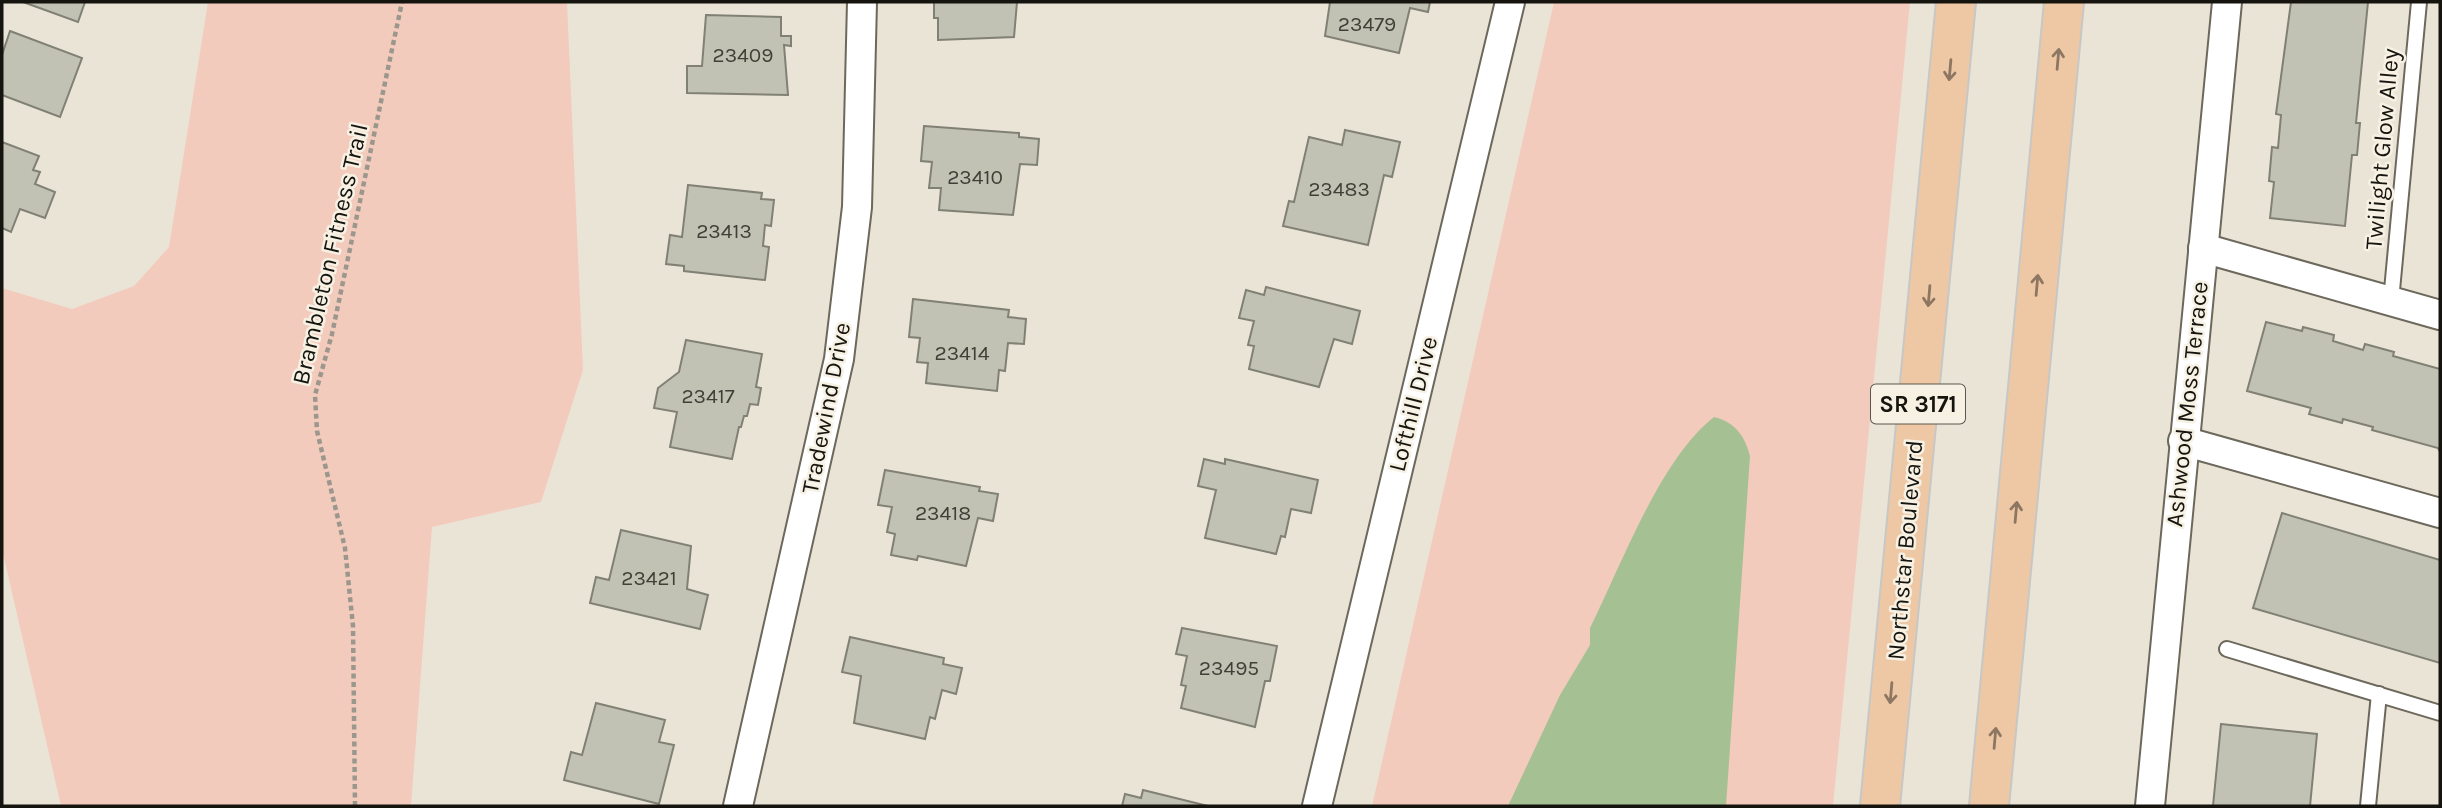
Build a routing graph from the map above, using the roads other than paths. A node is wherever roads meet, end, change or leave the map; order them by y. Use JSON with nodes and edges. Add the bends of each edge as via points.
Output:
{"nodes":[{"id":1,"x":862,"y":2,"type":"edge"},
{"id":2,"x":1510,"y":2,"type":"edge"},
{"id":3,"x":1956,"y":2,"type":"edge"},
{"id":4,"x":2064,"y":2,"type":"edge"},
{"id":5,"x":2227,"y":2,"type":"edge"},
{"id":6,"x":2419,"y":2,"type":"edge"},
{"id":7,"x":2203,"y":248,"type":"junction"},
{"id":8,"x":2391,"y":300,"type":"junction"},
{"id":9,"x":2440,"y":315,"type":"edge"},
{"id":10,"x":2183,"y":441,"type":"junction"},
{"id":11,"x":2440,"y":513,"type":"edge"},
{"id":12,"x":2227,"y":649,"type":"dead end"},
{"id":13,"x":2379,"y":694,"type":"junction"},
{"id":14,"x":2440,"y":713,"type":"edge"},
{"id":15,"x":738,"y":806,"type":"edge"},
{"id":16,"x":1317,"y":806,"type":"edge"},
{"id":17,"x":1880,"y":806,"type":"edge"},
{"id":18,"x":1989,"y":806,"type":"edge"},
{"id":19,"x":2150,"y":806,"type":"edge"},
{"id":20,"x":2368,"y":806,"type":"edge"}],
"edges":[{"from":1,"to":15,"type":"street","name":"Tradewind Drive","via":[[857,207],[838,359]]},
{"from":2,"to":16,"type":"street","name":"Lofthill Drive"},
{"from":3,"to":17,"type":"main road","name":"Northstar Boulevard","number":"SR 3171","one_way":true},
{"from":18,"to":4,"type":"main road","one_way":true},
{"from":5,"to":7,"type":"street","name":"Ashwood Moss Terrace"},
{"from":6,"to":8,"type":"lane","name":"Twilight Glow Alley"},
{"from":7,"to":8,"type":"street"},
{"from":7,"to":10,"type":"street","name":"Ashwood Moss Terrace"},
{"from":8,"to":9,"type":"street"},
{"from":10,"to":11,"type":"street"},
{"from":10,"to":19,"type":"street","name":"Ashwood Moss Terrace"},
{"from":12,"to":13,"type":"lane"},
{"from":13,"to":14,"type":"lane"},
{"from":13,"to":20,"type":"lane"}]}
